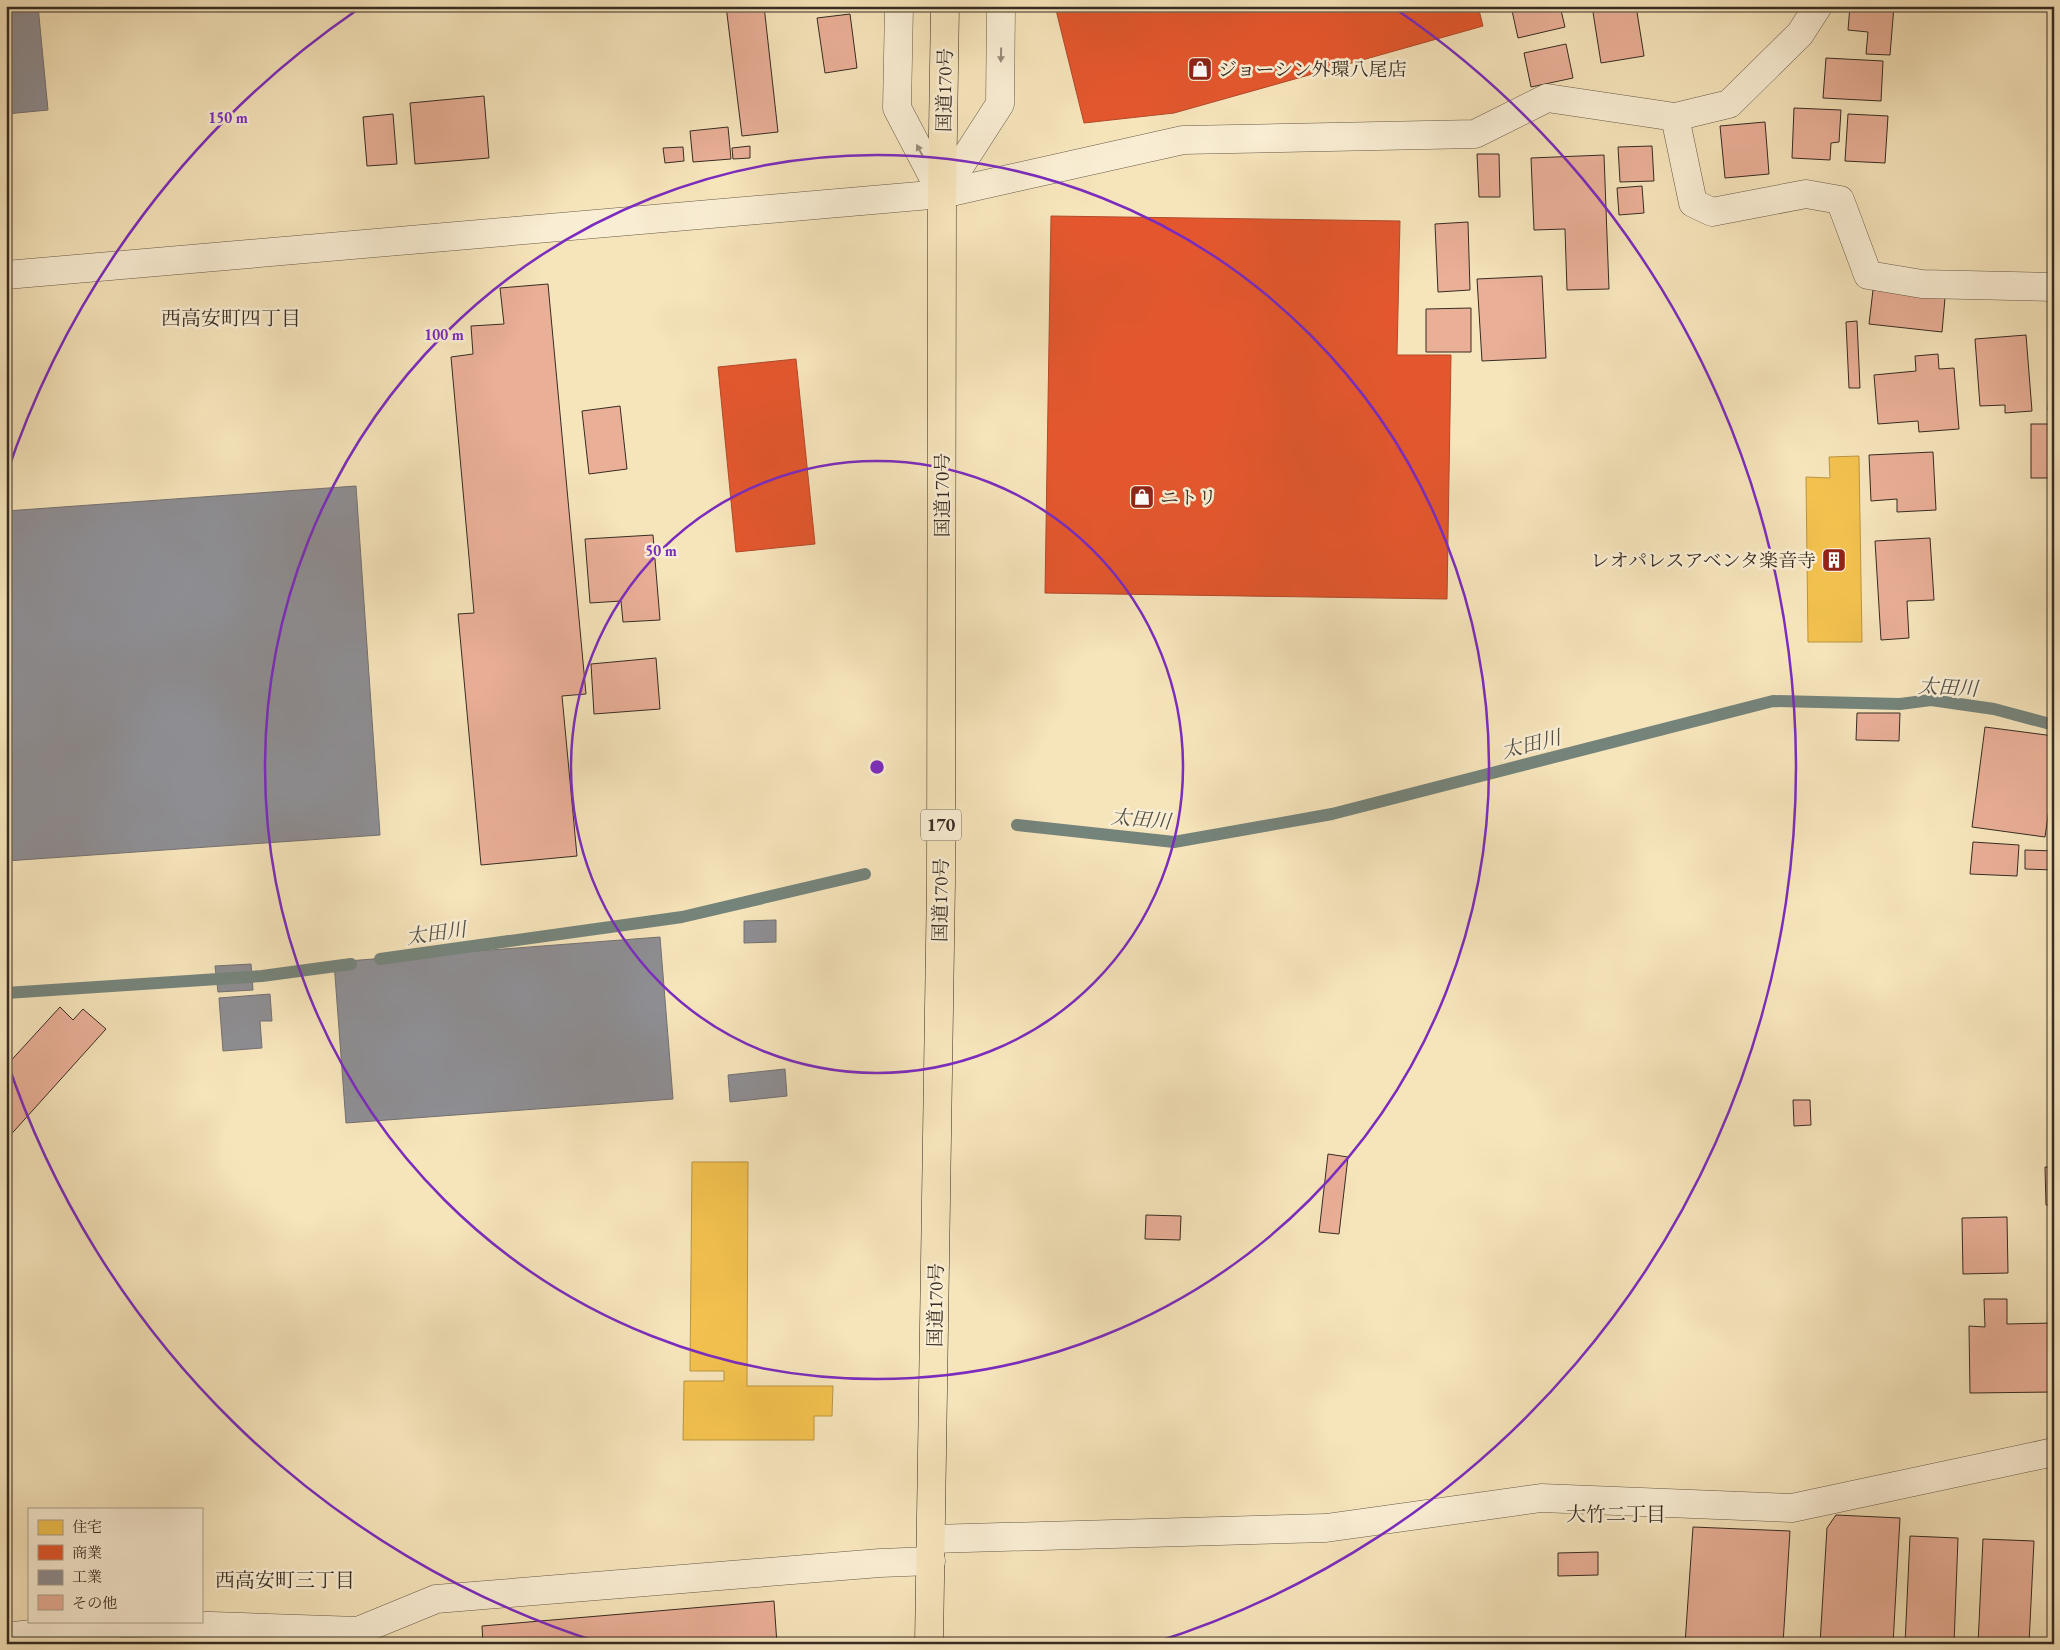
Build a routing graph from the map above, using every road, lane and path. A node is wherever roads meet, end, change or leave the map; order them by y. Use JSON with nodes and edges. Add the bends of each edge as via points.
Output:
{"nodes":[{"id":1,"x":899,"y":6,"type":"edge"},
{"id":2,"x":945,"y":6,"type":"edge"},
{"id":3,"x":1001,"y":6,"type":"edge"},
{"id":4,"x":1818,"y":6,"type":"edge"},
{"id":5,"x":1675,"y":117,"type":"junction"},
{"id":6,"x":942,"y":194,"type":"junction"},
{"id":7,"x":6,"y":275,"type":"edge"},
{"id":8,"x":2054,"y":288,"type":"edge"},
{"id":9,"x":2054,"y":1452,"type":"edge"},
{"id":10,"x":931,"y":1550,"type":"junction"},
{"id":11,"x":6,"y":1637,"type":"edge"},
{"id":12,"x":929,"y":1644,"type":"edge"}],
"edges":[{"from":6,"to":1,"type":"street","one_way":true,"via":[[897,108]]},
{"from":2,"to":6,"type":"highway","name":"国道170号","number":"170"},
{"from":3,"to":6,"type":"street","one_way":true,"via":[[1000,104]]},
{"from":4,"to":5,"type":"street","via":[[1800,34],[1729,104]]},
{"from":5,"to":6,"type":"street","via":[[1547,98],[1475,134],[1183,140]]},
{"from":5,"to":8,"type":"street","via":[[1693,203],[1712,212],[1806,194],[1840,200],[1868,275],[1922,284]]},
{"from":6,"to":7,"type":"street"},
{"from":6,"to":10,"type":"highway","name":"国道170号","number":"170","via":[[941,872]]},
{"from":9,"to":10,"type":"street","via":[[1792,1508],[1541,1498],[1326,1528]]},
{"from":10,"to":11,"type":"street","via":[[880,1563],[436,1599],[358,1631],[124,1623]]},
{"from":10,"to":12,"type":"highway","name":"国道170号","number":"170"}]}
